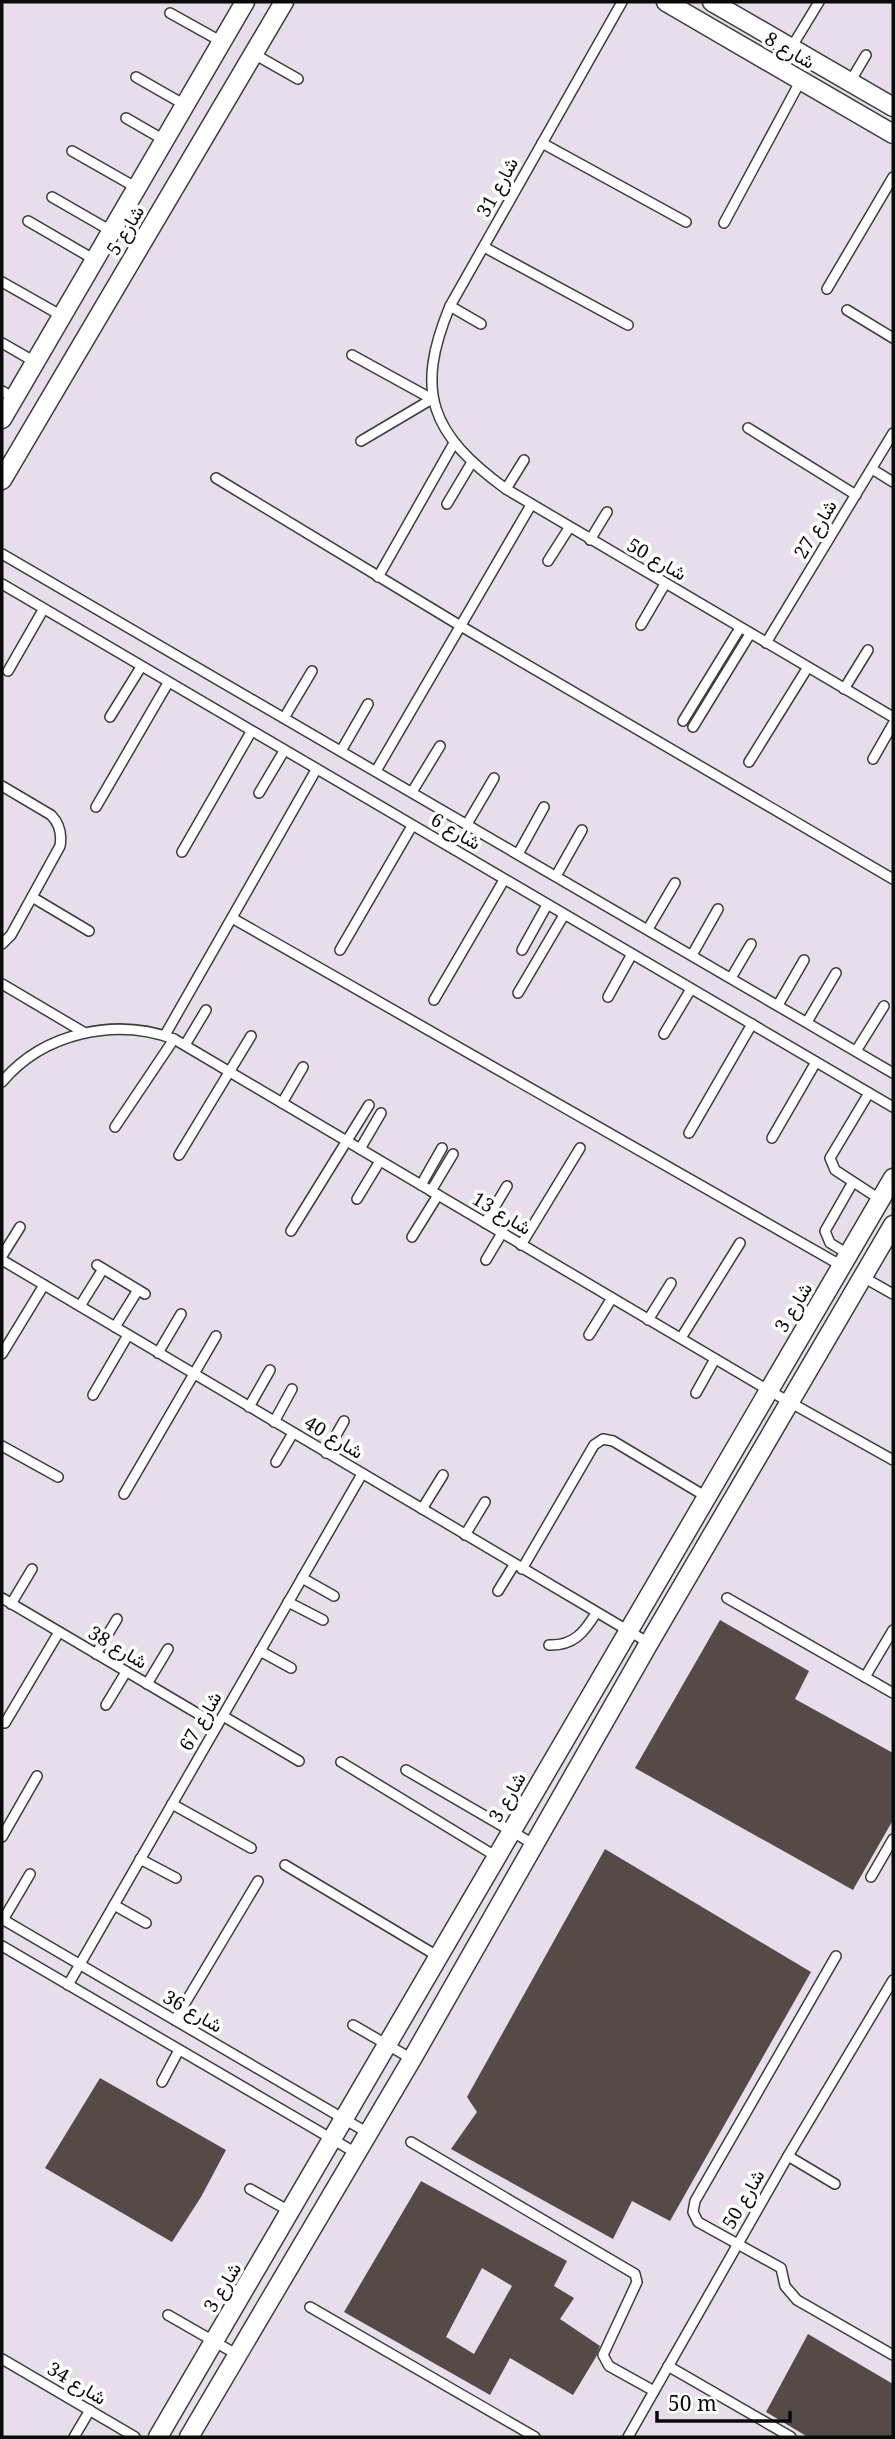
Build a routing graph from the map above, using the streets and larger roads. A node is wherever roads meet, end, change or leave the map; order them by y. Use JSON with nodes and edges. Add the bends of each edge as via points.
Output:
{"nodes":[{"id":1,"x":245,"y":2,"type":"edge"},
{"id":2,"x":284,"y":2,"type":"edge"},
{"id":3,"x":666,"y":2,"type":"edge"},
{"id":4,"x":712,"y":2,"type":"edge"},
{"id":5,"x":893,"y":107,"type":"edge"},
{"id":6,"x":893,"y":134,"type":"edge"},
{"id":7,"x":8,"y":395,"type":"edge"},
{"id":8,"x":2,"y":419,"type":"edge"},
{"id":9,"x":2,"y":480,"type":"edge"},
{"id":10,"x":893,"y":1178,"type":"edge"},
{"id":11,"x":893,"y":1226,"type":"edge"},
{"id":12,"x":158,"y":2437,"type":"edge"},
{"id":13,"x":190,"y":2437,"type":"edge"}],
"edges":[{"from":1,"to":7,"type":"street","name":"شارع 5","via":[[35,362]]},
{"from":2,"to":9,"type":"street","name":"شارع 5"},
{"from":3,"to":6,"type":"street","name":"شارع 8"},
{"from":4,"to":5,"type":"street","name":"شارع 8"},
{"from":7,"to":8,"type":"street","name":"شارع 5"},
{"from":10,"to":12,"type":"street","name":"شارع 3"},
{"from":11,"to":13,"type":"street"}]}
